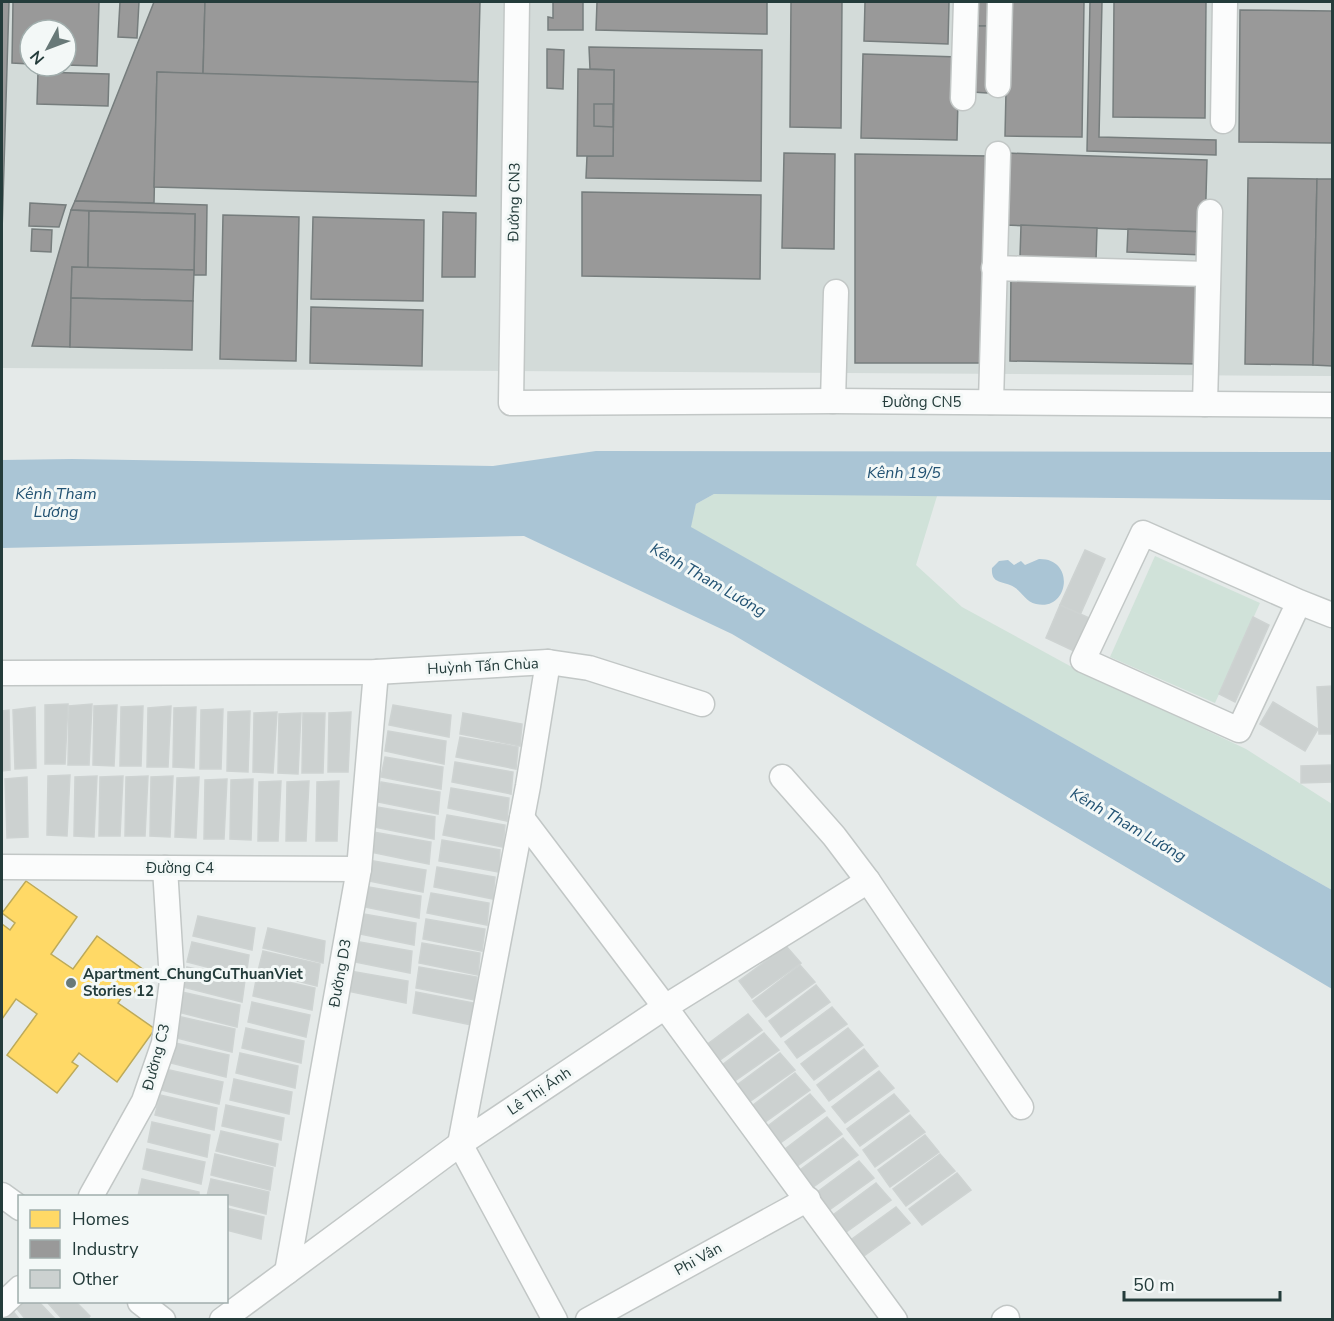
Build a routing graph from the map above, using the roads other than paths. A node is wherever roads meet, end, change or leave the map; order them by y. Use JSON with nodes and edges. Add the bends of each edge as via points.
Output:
{"nodes":[{"id":1,"x":518,"y":2,"type":"edge"},
{"id":2,"x":966,"y":2,"type":"edge"},
{"id":3,"x":1000,"y":2,"type":"edge"},
{"id":4,"x":1225,"y":2,"type":"edge"},
{"id":5,"x":998,"y":85,"type":"dead end"},
{"id":6,"x":963,"y":98,"type":"dead end"},
{"id":7,"x":1223,"y":122,"type":"dead end"},
{"id":8,"x":998,"y":154,"type":"dead end"},
{"id":9,"x":1209,"y":212,"type":"dead end"},
{"id":10,"x":994,"y":268,"type":"junction"},
{"id":11,"x":1208,"y":274,"type":"junction"},
{"id":12,"x":836,"y":292,"type":"dead end"},
{"id":13,"x":834,"y":401,"type":"junction"},
{"id":14,"x":991,"y":402,"type":"junction"},
{"id":15,"x":511,"y":403,"type":"joint"},
{"id":16,"x":1205,"y":404,"type":"junction"},
{"id":17,"x":1332,"y":405,"type":"edge"},
{"id":18,"x":1299,"y":602,"type":"junction"},
{"id":19,"x":1332,"y":615,"type":"edge"},
{"id":20,"x":548,"y":662,"type":"junction"},
{"id":21,"x":376,"y":672,"type":"junction"},
{"id":22,"x":2,"y":673,"type":"edge"},
{"id":23,"x":702,"y":704,"type":"dead end"},
{"id":24,"x":782,"y":777,"type":"dead end"},
{"id":25,"x":522,"y":818,"type":"junction"},
{"id":26,"x":2,"y":867,"type":"edge"},
{"id":27,"x":165,"y":868,"type":"junction"},
{"id":28,"x":359,"y":869,"type":"junction"},
{"id":29,"x":868,"y":881,"type":"junction"},
{"id":30,"x":665,"y":1006,"type":"junction"},
{"id":31,"x":1021,"y":1107,"type":"dead end"},
{"id":32,"x":460,"y":1144,"type":"junction"},
{"id":33,"x":2,"y":1195,"type":"edge"},
{"id":34,"x":92,"y":1195,"type":"edge"},
{"id":35,"x":808,"y":1199,"type":"junction"},
{"id":36,"x":18,"y":1207,"type":"edge"},
{"id":37,"x":287,"y":1272,"type":"junction"},
{"id":38,"x":18,"y":1290,"type":"edge"},
{"id":39,"x":141,"y":1303,"type":"edge"},
{"id":40,"x":2,"y":1305,"type":"edge"},
{"id":41,"x":230,"y":1317,"type":"edge"},
{"id":42,"x":163,"y":1320,"type":"edge"},
{"id":43,"x":555,"y":1320,"type":"edge"},
{"id":44,"x":588,"y":1320,"type":"edge"},
{"id":45,"x":895,"y":1320,"type":"edge"}],
"edges":[{"from":1,"to":15,"type":"street","name":"Đường CN3"},
{"from":2,"to":6,"type":"street"},
{"from":3,"to":5,"type":"street"},
{"from":4,"to":7,"type":"street"},
{"from":8,"to":10,"type":"street"},
{"from":9,"to":11,"type":"street"},
{"from":10,"to":11,"type":"street"},
{"from":10,"to":14,"type":"street"},
{"from":11,"to":16,"type":"street"},
{"from":12,"to":13,"type":"street"},
{"from":13,"to":14,"type":"street","name":"Đường CN5"},
{"from":13,"to":15,"type":"street","name":"Đường CN5"},
{"from":14,"to":16,"type":"street","name":"Đường CN5"},
{"from":16,"to":17,"type":"street","name":"Đường CN5"},
{"from":18,"to":18,"type":"street","via":[[1143,533],[1083,660],[1239,730]]},
{"from":18,"to":19,"type":"street"},
{"from":20,"to":21,"type":"street","name":"Huỳnh Tấn Chùa"},
{"from":20,"to":23,"type":"street","via":[[589,668]]},
{"from":20,"to":25,"type":"street","name":"Huỳnh Tấn Chùa"},
{"from":21,"to":22,"type":"street","name":"Huỳnh Tấn Chùa"},
{"from":21,"to":28,"type":"street","name":"Đường D3"},
{"from":24,"to":29,"type":"street"},
{"from":25,"to":30,"type":"street"},
{"from":25,"to":32,"type":"street","name":"Huỳnh Tấn Chùa"},
{"from":26,"to":27,"type":"street","name":"Đường C4"},
{"from":27,"to":28,"type":"street","name":"Đường C4"},
{"from":27,"to":34,"type":"street","name":"Đường C3","via":[[172,981],[164,1043],[144,1101]]},
{"from":28,"to":37,"type":"street","name":"Đường D3"},
{"from":29,"to":30,"type":"street","name":"Lê Thị Ánh"},
{"from":29,"to":31,"type":"street"},
{"from":30,"to":32,"type":"street","name":"Lê Thị Ánh"},
{"from":30,"to":35,"type":"street"},
{"from":32,"to":37,"type":"street","name":"Lê Thị Ánh"},
{"from":32,"to":43,"type":"street"},
{"from":33,"to":36,"type":"street"},
{"from":35,"to":44,"type":"street","name":"Phi Vân"},
{"from":35,"to":45,"type":"street"},
{"from":37,"to":41,"type":"street","name":"Lê Thị Ánh"},
{"from":38,"to":40,"type":"street"},
{"from":39,"to":42,"type":"street"}]}
